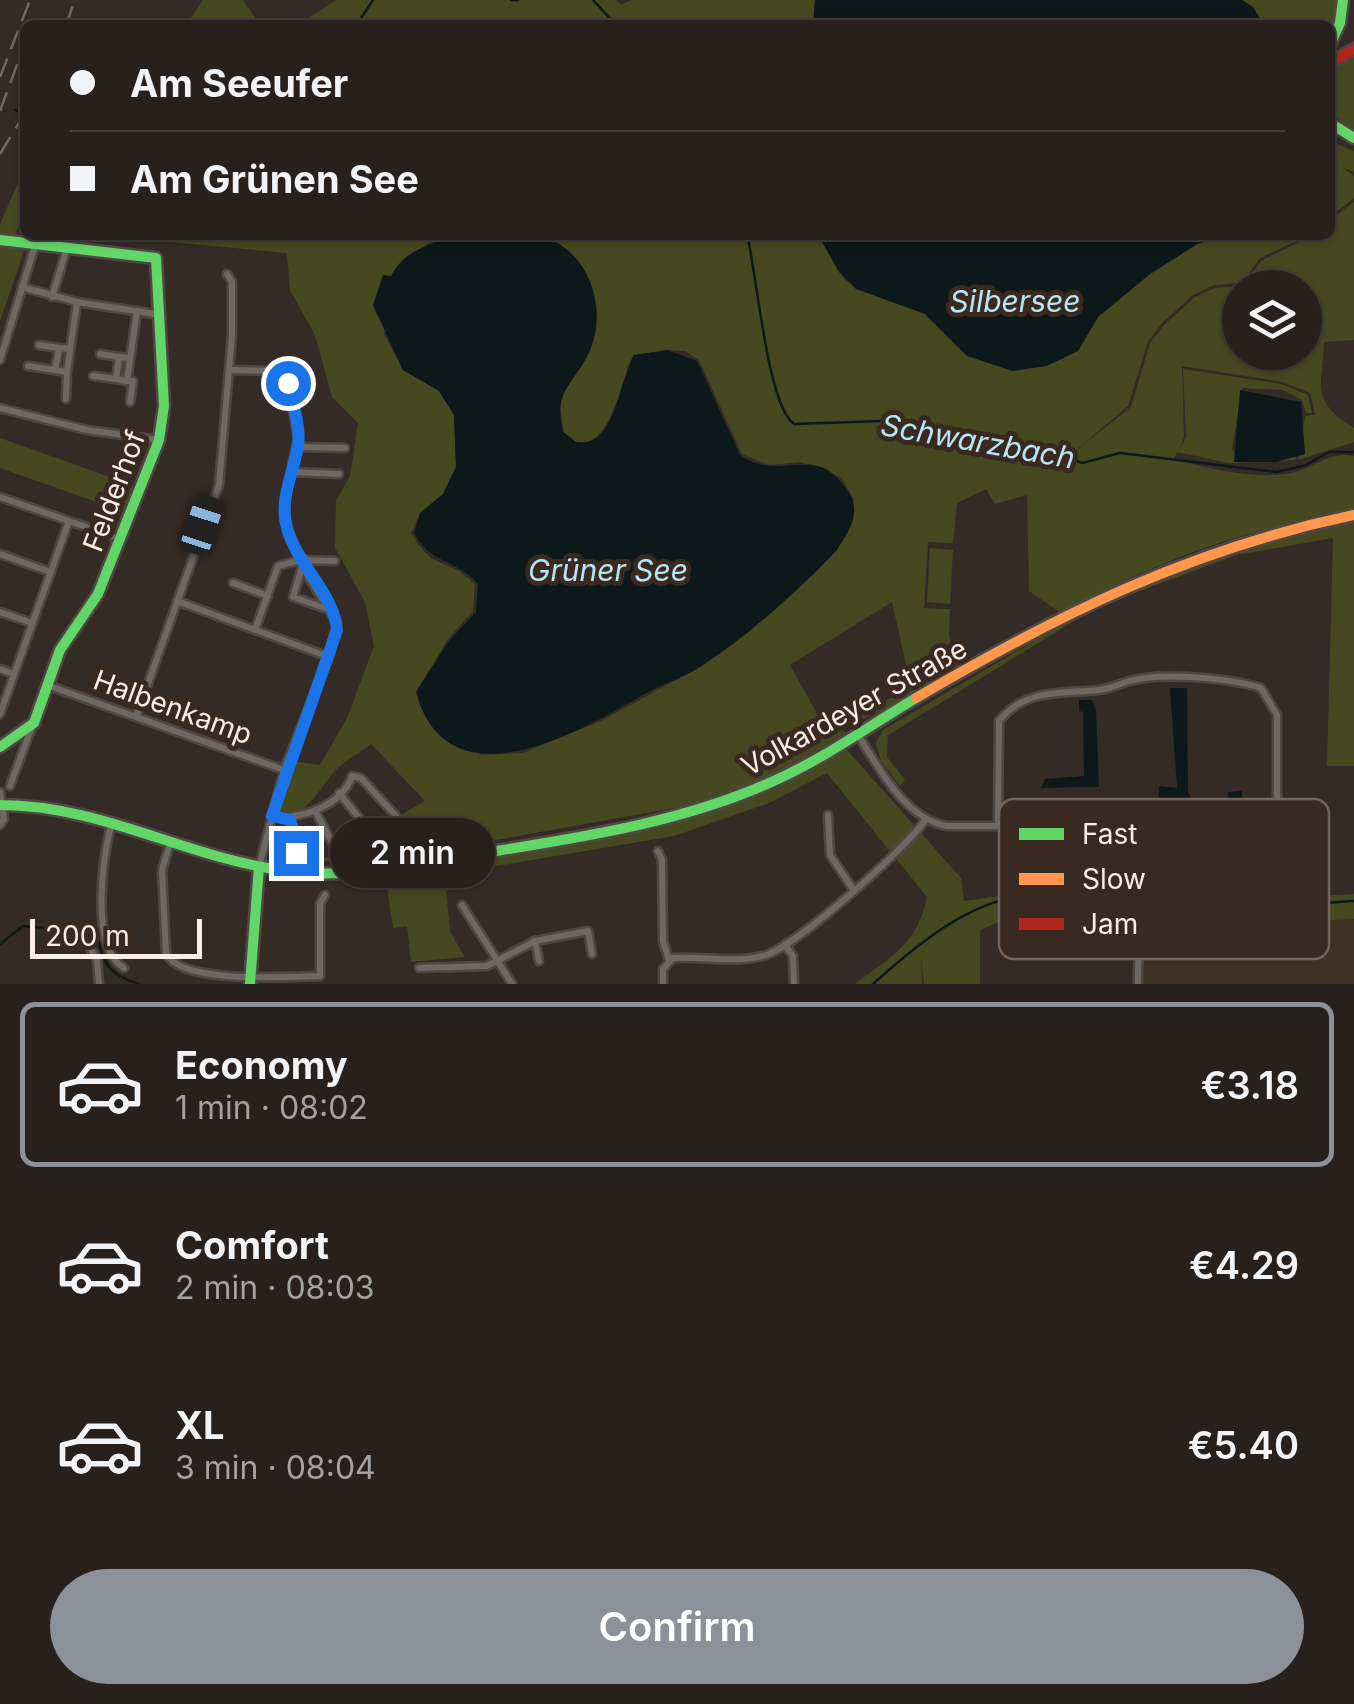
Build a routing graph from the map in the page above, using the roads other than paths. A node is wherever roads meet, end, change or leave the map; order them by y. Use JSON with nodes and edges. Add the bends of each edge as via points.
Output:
{"nodes":[{"id":1,"x":1343,"y":0,"type":"edge"},
{"id":2,"x":1335,"y":34,"type":"edge"},
{"id":3,"x":0,"y":240,"type":"edge"},
{"id":4,"x":34,"y":249,"type":"dead end"},
{"id":5,"x":66,"y":251,"type":"dead end"},
{"id":6,"x":227,"y":274,"type":"dead end"},
{"id":7,"x":22,"y":287,"type":"junction"},
{"id":8,"x":52,"y":297,"type":"junction"},
{"id":9,"x":77,"y":302,"type":"junction"},
{"id":10,"x":137,"y":311,"type":"junction"},
{"id":11,"x":162,"y":315,"type":"junction"},
{"id":12,"x":39,"y":344,"type":"dead end"},
{"id":13,"x":59,"y":348,"type":"junction"},
{"id":14,"x":70,"y":349,"type":"junction"},
{"id":15,"x":100,"y":354,"type":"dead end"},
{"id":16,"x":120,"y":357,"type":"junction"},
{"id":17,"x":130,"y":358,"type":"junction"},
{"id":18,"x":0,"y":360,"type":"edge"},
{"id":19,"x":28,"y":366,"type":"dead end"},
{"id":20,"x":55,"y":370,"type":"junction"},
{"id":21,"x":230,"y":370,"type":"junction"},
{"id":22,"x":67,"y":372,"type":"junction"},
{"id":23,"x":92,"y":376,"type":"dead end"},
{"id":24,"x":116,"y":379,"type":"junction"},
{"id":25,"x":127,"y":381,"type":"junction"},
{"id":26,"x":66,"y":399,"type":"dead end"},
{"id":27,"x":130,"y":402,"type":"dead end"},
{"id":28,"x":0,"y":408,"type":"edge"},
{"id":29,"x":158,"y":440,"type":"junction"},
{"id":30,"x":298,"y":447,"type":"junction"},
{"id":31,"x":345,"y":448,"type":"dead end"},
{"id":32,"x":291,"y":472,"type":"junction"},
{"id":33,"x":339,"y":474,"type":"dead end"},
{"id":34,"x":0,"y":496,"type":"edge"},
{"id":35,"x":1354,"y":515,"type":"edge"},
{"id":36,"x":69,"y":521,"type":"junction"},
{"id":37,"x":112,"y":536,"type":"dead end"},
{"id":38,"x":0,"y":554,"type":"edge"},
{"id":39,"x":336,"y":560,"type":"dead end"},
{"id":40,"x":301,"y":563,"type":"junction"},
{"id":41,"x":50,"y":572,"type":"junction"},
{"id":42,"x":233,"y":583,"type":"dead end"},
{"id":43,"x":268,"y":596,"type":"junction"},
{"id":44,"x":177,"y":601,"type":"junction"},
{"id":45,"x":332,"y":611,"type":"junction"},
{"id":46,"x":0,"y":612,"type":"edge"},
{"id":47,"x":32,"y":623,"type":"junction"},
{"id":48,"x":255,"y":630,"type":"junction"},
{"id":49,"x":329,"y":657,"type":"junction"},
{"id":50,"x":0,"y":669,"type":"edge"},
{"id":51,"x":14,"y":674,"type":"junction"},
{"id":52,"x":47,"y":686,"type":"junction"},
{"id":53,"x":0,"y":714,"type":"edge"},
{"id":54,"x":136,"y":717,"type":"junction"},
{"id":55,"x":34,"y":723,"type":"junction"},
{"id":56,"x":857,"y":733,"type":"junction"},
{"id":57,"x":0,"y":747,"type":"edge"},
{"id":58,"x":284,"y":770,"type":"junction"},
{"id":59,"x":10,"y":786,"type":"dead end"},
{"id":60,"x":0,"y":792,"type":"edge"},
{"id":61,"x":339,"y":794,"type":"junction"},
{"id":62,"x":1274,"y":799,"type":"edge"},
{"id":63,"x":2,"y":805,"type":"edge"},
{"id":64,"x":315,"y":811,"type":"junction"},
{"id":65,"x":828,"y":815,"type":"dead end"},
{"id":66,"x":272,"y":816,"type":"junction"},
{"id":67,"x":396,"y":816,"type":"dead end"},
{"id":68,"x":290,"y":820,"type":"junction"},
{"id":69,"x":925,"y":820,"type":"junction"},
{"id":70,"x":112,"y":822,"type":"junction"},
{"id":71,"x":0,"y":825,"type":"edge"},
{"id":72,"x":998,"y":826,"type":"joint"},
{"id":73,"x":170,"y":840,"type":"junction"},
{"id":74,"x":377,"y":840,"type":"dead end"},
{"id":75,"x":335,"y":848,"type":"dead end"},
{"id":76,"x":658,"y":852,"type":"dead end"},
{"id":77,"x":296,"y":853,"type":"dead end"},
{"id":78,"x":259,"y":867,"type":"junction"},
{"id":79,"x":853,"y":888,"type":"junction"},
{"id":80,"x":325,"y":895,"type":"dead end"},
{"id":81,"x":462,"y":905,"type":"dead end"},
{"id":82,"x":535,"y":941,"type":"junction"},
{"id":83,"x":89,"y":946,"type":"dead end"},
{"id":84,"x":785,"y":946,"type":"junction"},
{"id":85,"x":592,"y":954,"type":"dead end"},
{"id":86,"x":1137,"y":959,"type":"edge"},
{"id":87,"x":669,"y":960,"type":"junction"},
{"id":88,"x":539,"y":961,"type":"dead end"},
{"id":89,"x":496,"y":962,"type":"junction"},
{"id":90,"x":124,"y":968,"type":"dead end"},
{"id":91,"x":419,"y":968,"type":"dead end"},
{"id":92,"x":250,"y":980,"type":"edge"},
{"id":93,"x":320,"y":980,"type":"edge"},
{"id":94,"x":99,"y":984,"type":"edge"},
{"id":95,"x":512,"y":984,"type":"edge"},
{"id":96,"x":663,"y":984,"type":"edge"},
{"id":97,"x":794,"y":984,"type":"edge"},
{"id":98,"x":1138,"y":984,"type":"edge"}],
"edges":[{"from":1,"to":2,"type":"main road"},
{"from":3,"to":11,"type":"main road","name":"Felderhof","via":[[156,258]]},
{"from":4,"to":7,"type":"street"},
{"from":5,"to":8,"type":"street"},
{"from":6,"to":21,"type":"street"},
{"from":7,"to":8,"type":"street"},
{"from":7,"to":18,"type":"street"},
{"from":8,"to":9,"type":"street"},
{"from":9,"to":10,"type":"street"},
{"from":9,"to":14,"type":"street"},
{"from":10,"to":11,"type":"street"},
{"from":10,"to":17,"type":"street"},
{"from":11,"to":29,"type":"main road","name":"Felderhof","via":[[164,413]]},
{"from":12,"to":13,"type":"street"},
{"from":13,"to":14,"type":"street"},
{"from":13,"to":20,"type":"street"},
{"from":14,"to":22,"type":"street"},
{"from":15,"to":16,"type":"street"},
{"from":16,"to":17,"type":"street"},
{"from":16,"to":24,"type":"street"},
{"from":17,"to":25,"type":"street"},
{"from":19,"to":20,"type":"street"},
{"from":20,"to":22,"type":"street"},
{"from":21,"to":30,"type":"street","via":[[273,370],[285,378]]},
{"from":21,"to":44,"type":"street","via":[[219,484]]},
{"from":22,"to":26,"type":"street"},
{"from":23,"to":24,"type":"street"},
{"from":24,"to":25,"type":"street"},
{"from":25,"to":27,"type":"street","via":[[133,382]]},
{"from":28,"to":29,"type":"street"},
{"from":29,"to":52,"type":"main road","name":"Felderhof","via":[[98,594],[60,650]]},
{"from":30,"to":31,"type":"street"},
{"from":30,"to":32,"type":"street"},
{"from":32,"to":33,"type":"street"},
{"from":32,"to":40,"type":"street","via":[[285,516]]},
{"from":34,"to":36,"type":"street"},
{"from":35,"to":56,"type":"main road","name":"Volkardeyer Straße","via":[[1264,534],[1104,592]]},
{"from":36,"to":37,"type":"street"},
{"from":36,"to":41,"type":"street"},
{"from":38,"to":41,"type":"street"},
{"from":39,"to":40,"type":"street"},
{"from":40,"to":43,"type":"street","via":[[278,566]]},
{"from":40,"to":45,"type":"street"},
{"from":40,"to":45,"type":"street","via":[[293,597]]},
{"from":41,"to":47,"type":"street"},
{"from":42,"to":43,"type":"street"},
{"from":43,"to":48,"type":"street"},
{"from":44,"to":48,"type":"street"},
{"from":44,"to":54,"type":"street"},
{"from":45,"to":49,"type":"street","via":[[337,630]]},
{"from":46,"to":47,"type":"street"},
{"from":47,"to":51,"type":"street"},
{"from":48,"to":49,"type":"street"},
{"from":49,"to":58,"type":"street"},
{"from":50,"to":51,"type":"street"},
{"from":51,"to":53,"type":"street"},
{"from":52,"to":54,"type":"street","name":"Halbenkamp"},
{"from":52,"to":55,"type":"main road","name":"Felderhof"},
{"from":54,"to":58,"type":"street","name":"Halbenkamp"},
{"from":55,"to":57,"type":"main road"},
{"from":55,"to":59,"type":"street","name":"Felderhof"},
{"from":56,"to":69,"type":"street"},
{"from":56,"to":78,"type":"main road","name":"Volkardeyer Straße","via":[[754,790],[648,824],[382,869]]},
{"from":58,"to":66,"type":"street"},
{"from":60,"to":63,"type":"street"},
{"from":61,"to":64,"type":"street"},
{"from":61,"to":67,"type":"street","via":[[352,776],[362,778]]},
{"from":61,"to":74,"type":"street"},
{"from":62,"to":72,"type":"street","via":[[1277,715],[1261,688],[1212,679],[1140,679],[1098,691],[1051,690],[998,722]]},
{"from":63,"to":70,"type":"main road","name":"Volkardeyer Straße","via":[[72,810]]},
{"from":63,"to":71,"type":"street"},
{"from":64,"to":68,"type":"street"},
{"from":64,"to":75,"type":"street"},
{"from":65,"to":79,"type":"street","via":[[830,855]]},
{"from":66,"to":68,"type":"street"},
{"from":66,"to":78,"type":"street"},
{"from":68,"to":77,"type":"street"},
{"from":69,"to":72,"type":"street"},
{"from":69,"to":79,"type":"street"},
{"from":70,"to":73,"type":"main road","name":"Volkardeyer Straße"},
{"from":70,"to":90,"type":"street","via":[[102,883],[106,949]]},
{"from":73,"to":78,"type":"main road","name":"Volkardeyer Straße"},
{"from":73,"to":92,"type":"street","via":[[162,870],[170,962],[204,975]]},
{"from":76,"to":87,"type":"street"},
{"from":78,"to":92,"type":"main road"},
{"from":79,"to":84,"type":"street"},
{"from":80,"to":93,"type":"street"},
{"from":81,"to":89,"type":"street"},
{"from":82,"to":85,"type":"street","via":[[588,931]]},
{"from":82,"to":88,"type":"street"},
{"from":82,"to":89,"type":"street"},
{"from":83,"to":94,"type":"street"},
{"from":84,"to":87,"type":"street","via":[[757,956]]},
{"from":84,"to":97,"type":"street","via":[[793,956]]},
{"from":86,"to":98,"type":"street"},
{"from":87,"to":96,"type":"street"},
{"from":89,"to":91,"type":"street"},
{"from":89,"to":95,"type":"street"},
{"from":92,"to":93,"type":"street"}]}
